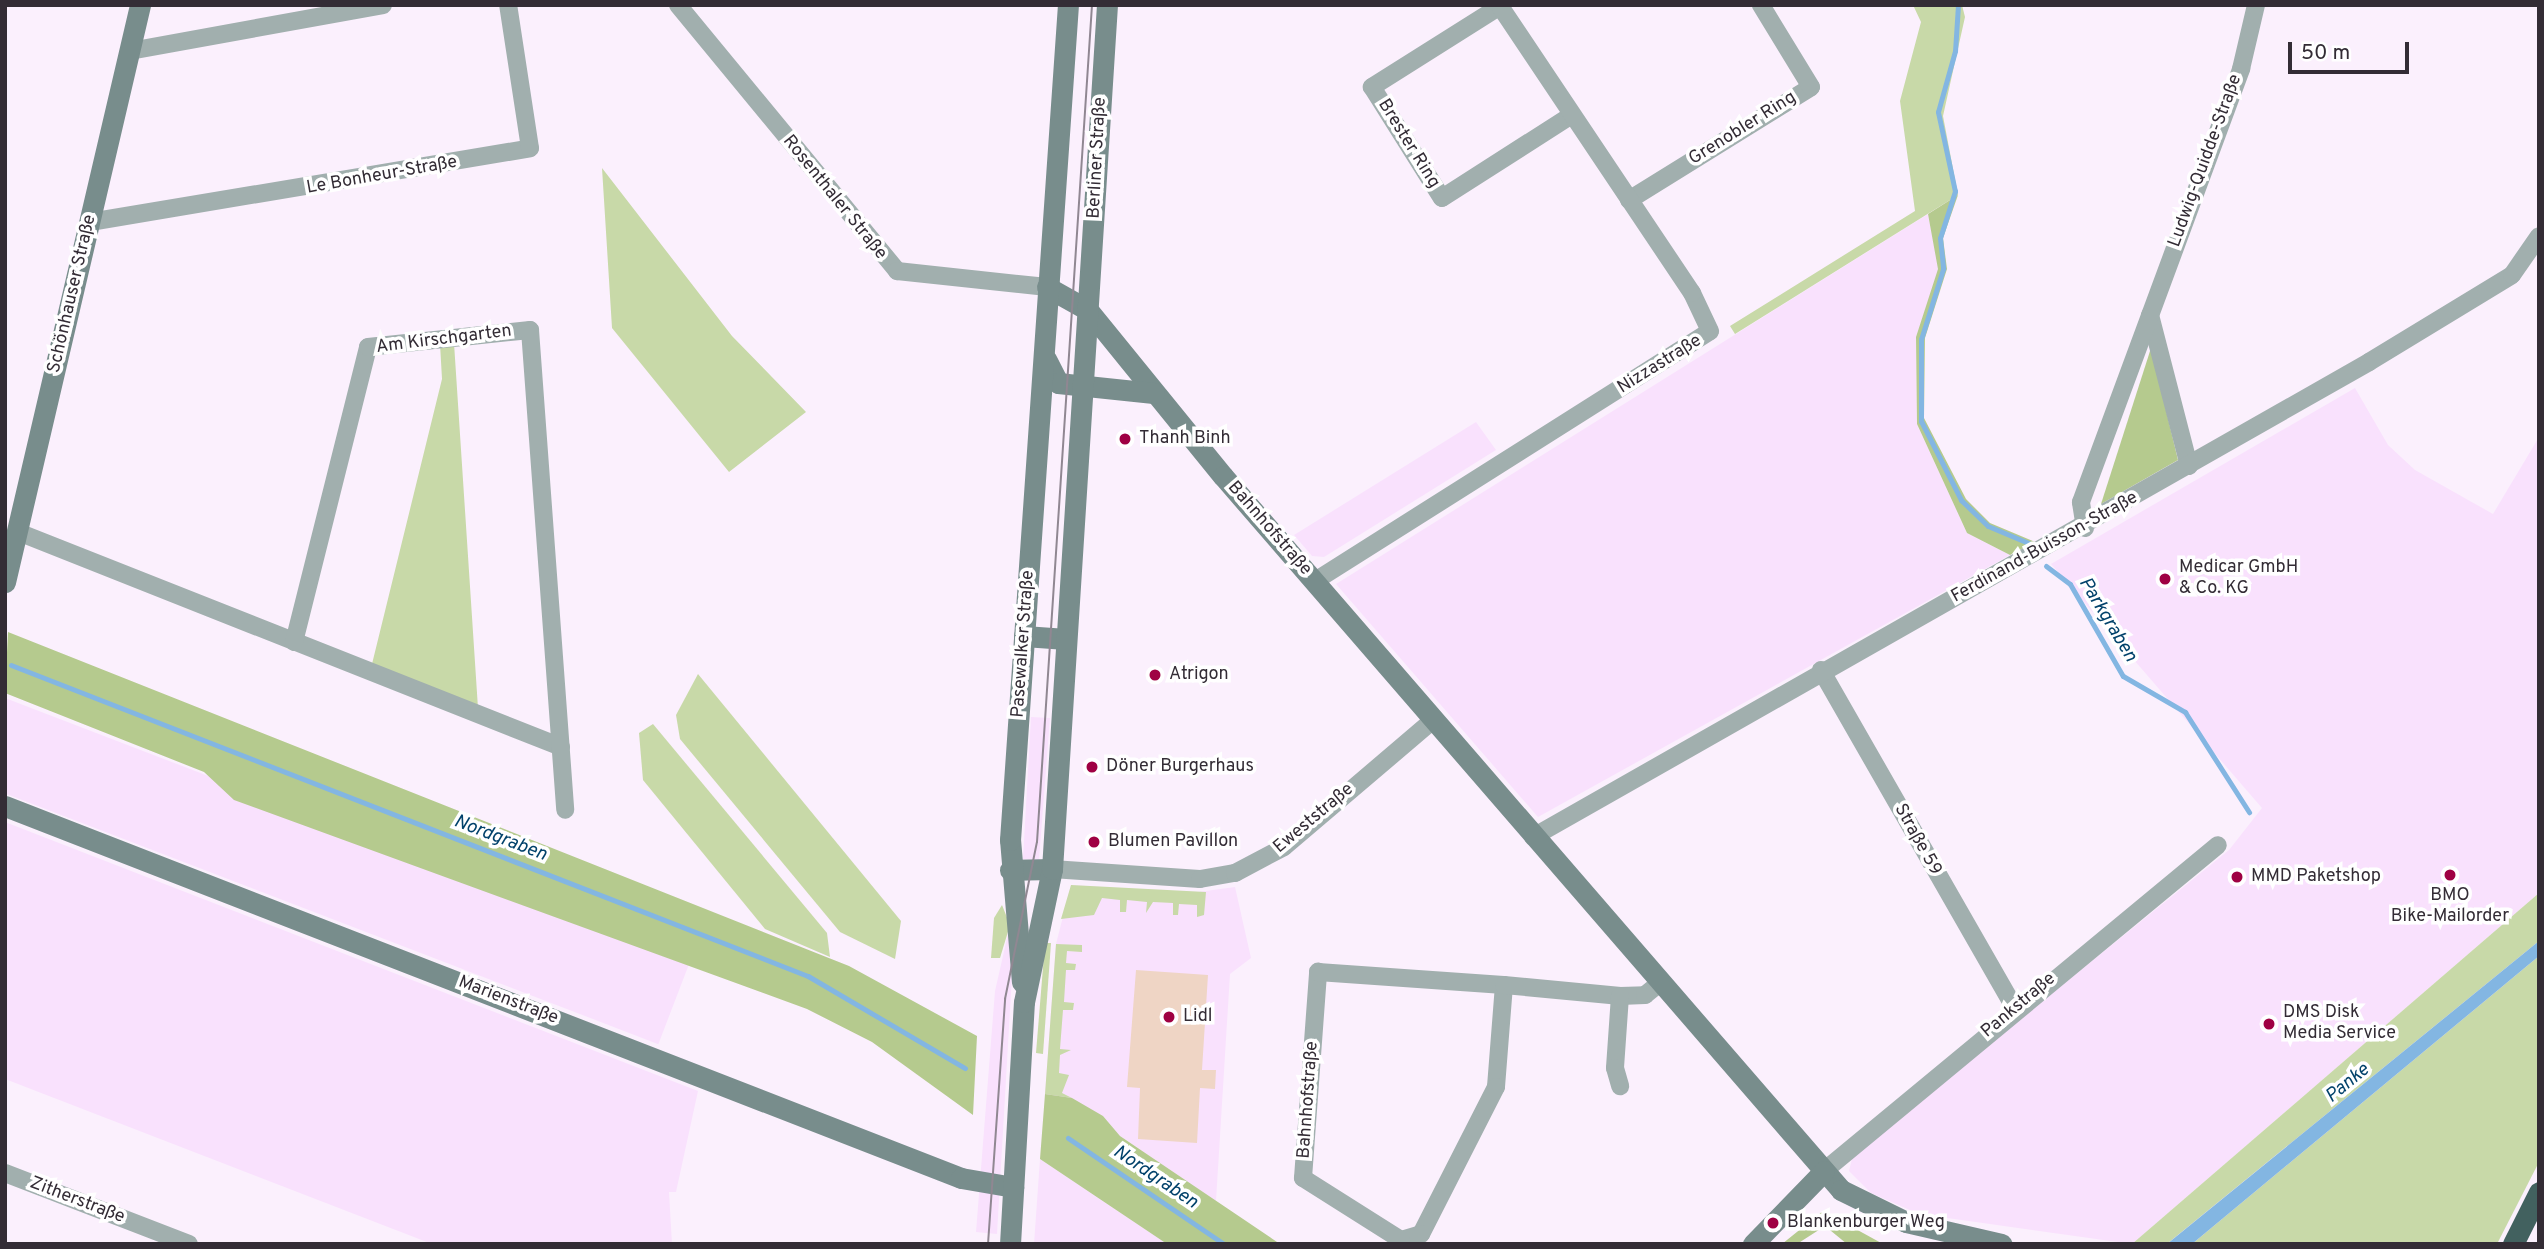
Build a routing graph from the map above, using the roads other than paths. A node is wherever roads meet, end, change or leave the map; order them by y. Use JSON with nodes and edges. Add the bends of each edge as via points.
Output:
{"nodes":[{"id":1,"x":140,"y":5,"type":"edge"},
{"id":2,"x":383,"y":5,"type":"edge"},
{"id":3,"x":509,"y":5,"type":"edge"},
{"id":4,"x":678,"y":5,"type":"edge"},
{"id":5,"x":1068,"y":5,"type":"edge"},
{"id":6,"x":1107,"y":5,"type":"edge"},
{"id":7,"x":1761,"y":5,"type":"edge"},
{"id":8,"x":2256,"y":5,"type":"edge"},
{"id":9,"x":1500,"y":6,"type":"edge"},
{"id":10,"x":130,"y":51,"type":"junction"},
{"id":11,"x":1572,"y":115,"type":"junction"},
{"id":12,"x":1629,"y":200,"type":"junction"},
{"id":13,"x":90,"y":222,"type":"junction"},
{"id":14,"x":2539,"y":236,"type":"edge"},
{"id":15,"x":1046,"y":287,"type":"junction"},
{"id":16,"x":1088,"y":310,"type":"junction"},
{"id":17,"x":2150,"y":315,"type":"junction"},
{"id":18,"x":1045,"y":350,"type":"junction"},
{"id":19,"x":1083,"y":387,"type":"junction"},
{"id":20,"x":1153,"y":393,"type":"junction"},
{"id":21,"x":2189,"y":466,"type":"junction"},
{"id":22,"x":2085,"y":527,"type":"junction"},
{"id":23,"x":18,"y":533,"type":"junction"},
{"id":24,"x":1315,"y":581,"type":"junction"},
{"id":25,"x":5,"y":582,"type":"edge"},
{"id":26,"x":1024,"y":636,"type":"junction"},
{"id":27,"x":1066,"y":639,"type":"junction"},
{"id":28,"x":294,"y":642,"type":"junction"},
{"id":29,"x":1821,"y":670,"type":"junction"},
{"id":30,"x":1433,"y":720,"type":"junction"},
{"id":31,"x":561,"y":747,"type":"junction"},
{"id":32,"x":5,"y":806,"type":"edge"},
{"id":33,"x":565,"y":810,"type":"dead end"},
{"id":34,"x":1533,"y":837,"type":"junction"},
{"id":35,"x":2218,"y":845,"type":"dead end"},
{"id":36,"x":1052,"y":869,"type":"junction"},
{"id":37,"x":1010,"y":870,"type":"junction"},
{"id":38,"x":1660,"y":983,"type":"junction"},
{"id":39,"x":1504,"y":985,"type":"junction"},
{"id":40,"x":1620,"y":996,"type":"junction"},
{"id":41,"x":1024,"y":1002,"type":"junction"},
{"id":42,"x":2015,"y":1009,"type":"junction"},
{"id":43,"x":1620,"y":1086,"type":"dead end"},
{"id":44,"x":1824,"y":1171,"type":"junction"},
{"id":45,"x":5,"y":1173,"type":"edge"},
{"id":46,"x":1013,"y":1187,"type":"junction"},
{"id":47,"x":2539,"y":1192,"type":"edge"},
{"id":48,"x":189,"y":1244,"type":"edge"},
{"id":49,"x":1010,"y":1244,"type":"edge"},
{"id":50,"x":1753,"y":1244,"type":"edge"},
{"id":51,"x":2001,"y":1244,"type":"edge"},
{"id":52,"x":2512,"y":1244,"type":"edge"}],
"edges":[{"from":1,"to":10,"type":"main road","name":"Schönhauser Straße"},
{"from":2,"to":10,"type":"street"},
{"from":3,"to":13,"type":"street","name":"Le Bonheur-Straße","via":[[530,148]]},
{"from":4,"to":15,"type":"street","name":"Rosenthaler Straße","via":[[897,271]]},
{"from":5,"to":15,"type":"main road"},
{"from":6,"to":16,"type":"main road","name":"Berliner Straße"},
{"from":7,"to":12,"type":"street","name":"Grenobler Ring","via":[[1811,87]]},
{"from":8,"to":17,"type":"street","name":"Ludwig-Quidde-Straße","via":[[2241,69]]},
{"from":9,"to":11,"type":"street","name":"Nizzastraße"},
{"from":9,"to":11,"type":"street","name":"Brester Ring","via":[[1372,87],[1441,198]]},
{"from":10,"to":13,"type":"main road","name":"Schönhauser Straße"},
{"from":11,"to":12,"type":"street","name":"Nizzastraße"},
{"from":12,"to":24,"type":"street","name":"Nizzastraße","via":[[1708,319],[1707,335]]},
{"from":13,"to":23,"type":"main road","name":"Schönhauser Straße"},
{"from":14,"to":21,"type":"street","name":"Ferdinand-Buisson-Straße","via":[[2512,275]]},
{"from":15,"to":16,"type":"main road"},
{"from":15,"to":18,"type":"main road","name":"Pasewalker Straße"},
{"from":16,"to":19,"type":"main road","name":"Pasewalker Straße"},
{"from":16,"to":20,"type":"main road","name":"Bahnhofstraße"},
{"from":17,"to":21,"type":"street"},
{"from":17,"to":22,"type":"street","name":"Ludwig-Quidde-Straße","via":[[2081,502]]},
{"from":18,"to":19,"type":"main road","via":[[1053,380]]},
{"from":18,"to":26,"type":"main road","name":"Pasewalker Straße"},
{"from":19,"to":20,"type":"main road"},
{"from":19,"to":27,"type":"main road","name":"Pasewalker Straße"},
{"from":20,"to":24,"type":"main road","name":"Bahnhofstraße"},
{"from":21,"to":22,"type":"street","name":"Ferdinand-Buisson-Straße"},
{"from":22,"to":29,"type":"street","name":"Ferdinand-Buisson-Straße"},
{"from":23,"to":25,"type":"main road","name":"Schönhauser Straße"},
{"from":23,"to":28,"type":"street"},
{"from":24,"to":30,"type":"main road","name":"Bahnhofstraße"},
{"from":26,"to":27,"type":"main road"},
{"from":26,"to":37,"type":"main road","name":"Pasewalker Straße"},
{"from":27,"to":36,"type":"main road","name":"Pasewalker Straße"},
{"from":28,"to":31,"type":"street"},
{"from":28,"to":31,"type":"street","name":"Am Kirschgarten","via":[[368,347],[530,330]]},
{"from":29,"to":34,"type":"street","name":"Ferdinand-Buisson-Straße"},
{"from":29,"to":42,"type":"street","name":"Straße 59"},
{"from":30,"to":34,"type":"main road","name":"Bahnhofstraße"},
{"from":30,"to":36,"type":"street","name":"Eweststraße","via":[[1284,847],[1235,873],[1200,879]]},
{"from":31,"to":33,"type":"street","name":"Am Kirschgarten"},
{"from":32,"to":46,"type":"main road","name":"Marienstraße","via":[[961,1178]]},
{"from":34,"to":38,"type":"main road","name":"Bahnhofstraße"},
{"from":35,"to":42,"type":"street","name":"Pankstraße"},
{"from":36,"to":37,"type":"main road"},
{"from":36,"to":41,"type":"main road","name":"Pasewalker Straße"},
{"from":37,"to":41,"type":"main road","name":"Pasewalker Straße"},
{"from":38,"to":40,"type":"street","name":"Bahnhofstraße","via":[[1645,995]]},
{"from":38,"to":44,"type":"main road","name":"Bahnhofstraße"},
{"from":39,"to":39,"type":"street","name":"Bahnhofstraße","via":[[1318,972],[1303,1178],[1401,1240],[1421,1234],[1496,1087]]},
{"from":39,"to":40,"type":"street","name":"Bahnhofstraße"},
{"from":40,"to":43,"type":"street","via":[[1615,1068]]},
{"from":41,"to":46,"type":"main road","name":"Pasewalker Straße"},
{"from":42,"to":44,"type":"street","name":"Pankstraße"},
{"from":44,"to":50,"type":"main road"},
{"from":44,"to":51,"type":"main road","name":"Bahnhofstraße","via":[[1852,1198],[1884,1214]]},
{"from":45,"to":48,"type":"street","name":"Zitherstraße"},
{"from":46,"to":49,"type":"main road","name":"Pasewalker Straße"},
{"from":47,"to":52,"type":"highway"}]}
